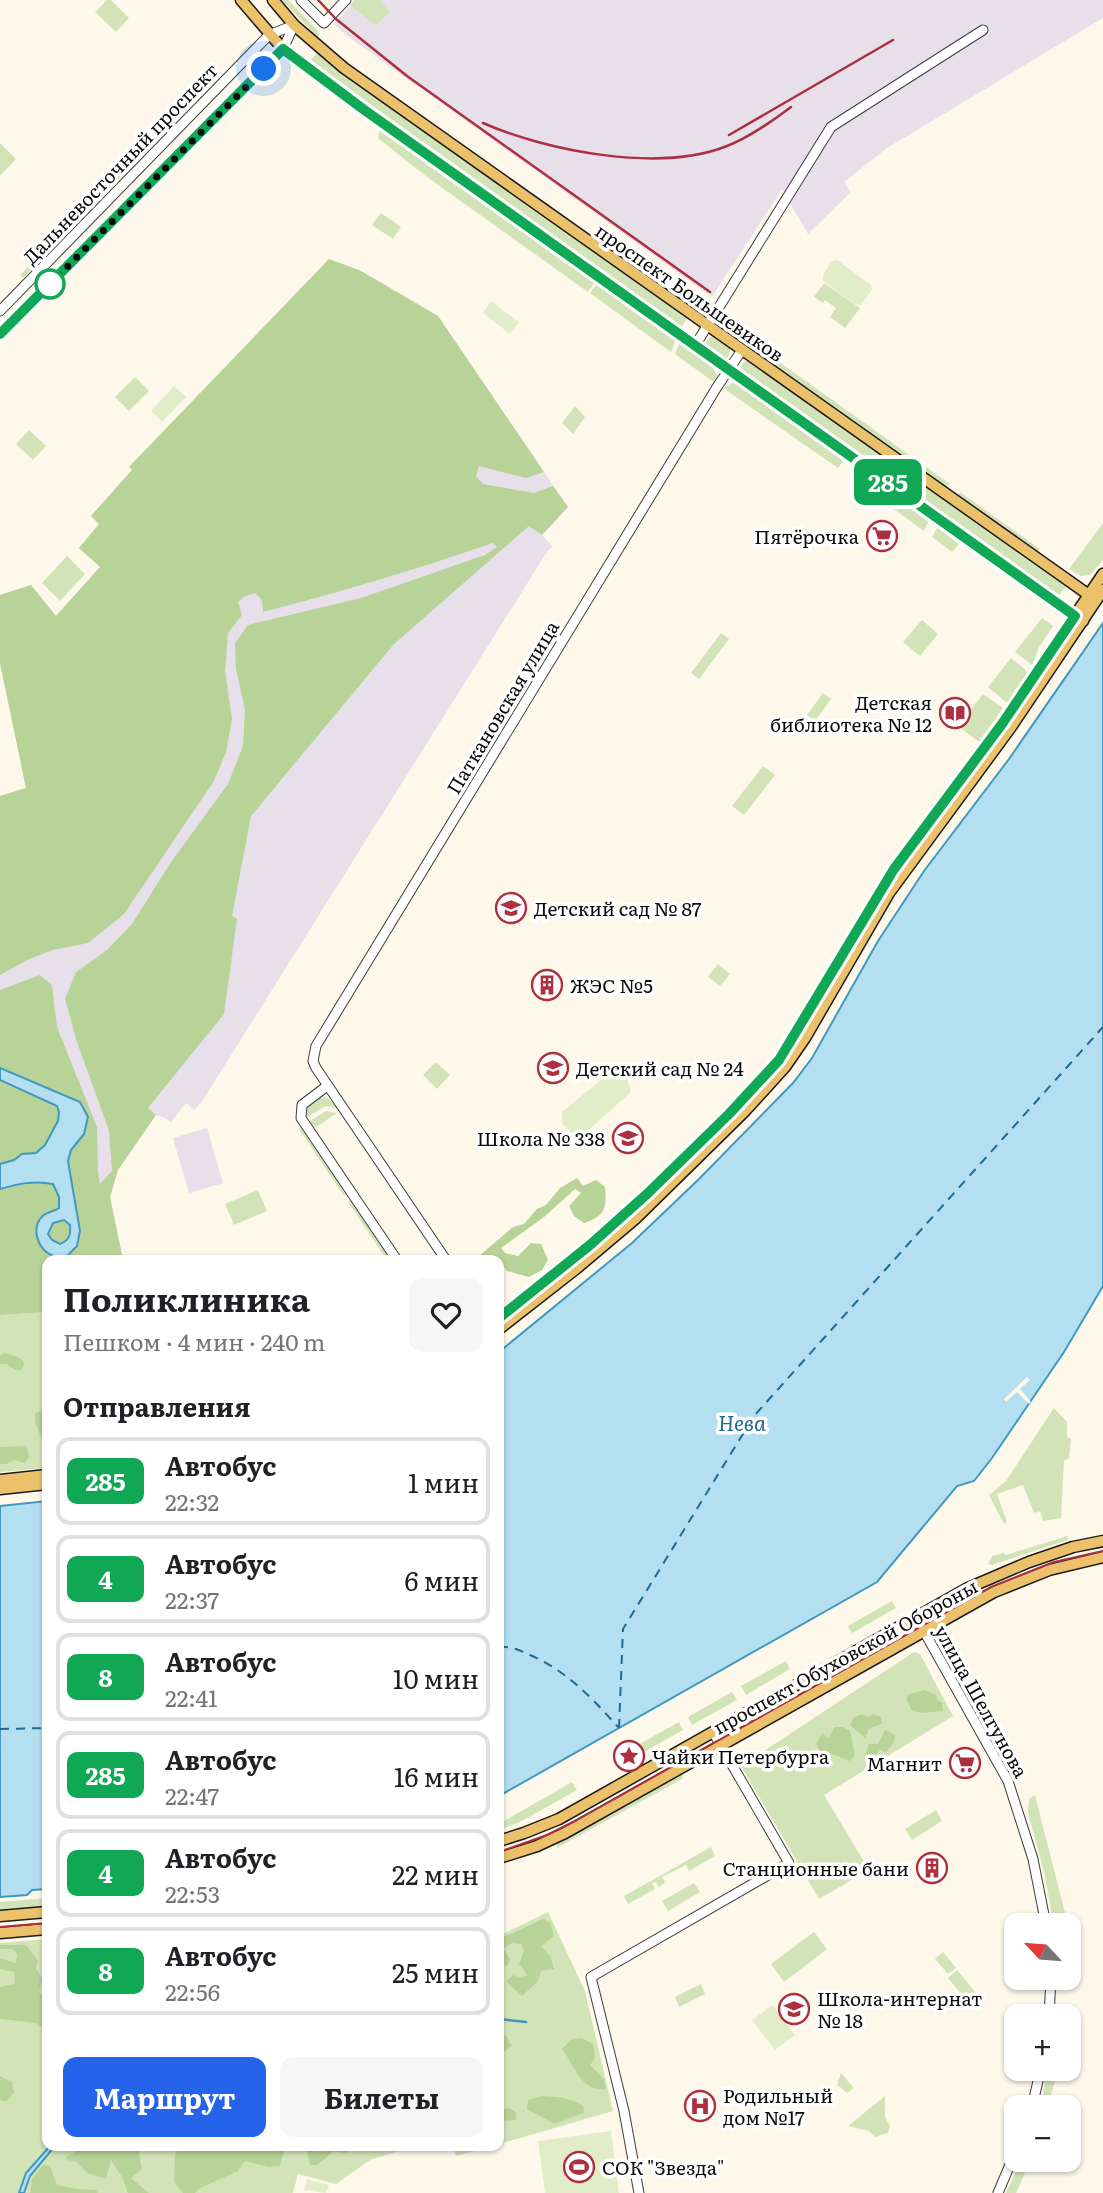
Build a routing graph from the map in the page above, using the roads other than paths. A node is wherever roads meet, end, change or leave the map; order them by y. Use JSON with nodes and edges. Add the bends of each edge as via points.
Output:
{"nodes":[{"id":1,"x":240,"y":0,"type":"edge"},
{"id":2,"x":273,"y":0,"type":"edge"},
{"id":3,"x":302,"y":0,"type":"edge"},
{"id":4,"x":346,"y":0,"type":"edge"},
{"id":5,"x":294,"y":25,"type":"junction"},
{"id":6,"x":983,"y":30,"type":"dead end"},
{"id":7,"x":269,"y":35,"type":"junction"},
{"id":8,"x":283,"y":49,"type":"junction"},
{"id":9,"x":0,"y":311,"type":"edge"},
{"id":10,"x":708,"y":326,"type":"junction"},
{"id":11,"x":0,"y":334,"type":"edge"},
{"id":12,"x":696,"y":344,"type":"junction"},
{"id":13,"x":742,"y":350,"type":"junction"},
{"id":14,"x":729,"y":368,"type":"junction"},
{"id":15,"x":1103,"y":574,"type":"edge"},
{"id":16,"x":1103,"y":590,"type":"edge"},
{"id":17,"x":1093,"y":598,"type":"junction"},
{"id":18,"x":1079,"y":618,"type":"junction"},
{"id":19,"x":327,"y":1086,"type":"junction"},
{"id":20,"x":394,"y":1255,"type":"edge"},
{"id":21,"x":443,"y":1255,"type":"edge"},
{"id":22,"x":504,"y":1314,"type":"edge"},
{"id":23,"x":504,"y":1325,"type":"edge"},
{"id":24,"x":42,"y":1476,"type":"edge"},
{"id":25,"x":0,"y":1480,"type":"edge"},
{"id":26,"x":42,"y":1485,"type":"edge"},
{"id":27,"x":0,"y":1489,"type":"edge"},
{"id":28,"x":1103,"y":1541,"type":"edge"},
{"id":29,"x":1103,"y":1557,"type":"edge"},
{"id":30,"x":916,"y":1617,"type":"junction"},
{"id":31,"x":924,"y":1631,"type":"junction"},
{"id":32,"x":713,"y":1732,"type":"junction"},
{"id":33,"x":721,"y":1746,"type":"junction"},
{"id":34,"x":504,"y":1839,"type":"edge"},
{"id":35,"x":504,"y":1856,"type":"edge"},
{"id":36,"x":42,"y":1912,"type":"edge"},
{"id":37,"x":1044,"y":1913,"type":"edge"},
{"id":38,"x":0,"y":1916,"type":"edge"},
{"id":39,"x":42,"y":1929,"type":"edge"},
{"id":40,"x":0,"y":1933,"type":"edge"},
{"id":41,"x":1007,"y":2172,"type":"edge"},
{"id":42,"x":639,"y":2193,"type":"edge"},
{"id":43,"x":998,"y":2193,"type":"edge"}],
"edges":[{"from":1,"to":7,"type":"main road","name":"проспект Большевиков"},
{"from":2,"to":5,"type":"main road","name":"проспект Большевиков"},
{"from":3,"to":4,"type":"street","via":[[324,23]]},
{"from":5,"to":7,"type":"street","name":"Дальневосточный проспект"},
{"from":5,"to":8,"type":"street","name":"Дальневосточный проспект"},
{"from":5,"to":10,"type":"main road","name":"проспект Большевиков","via":[[344,68]]},
{"from":6,"to":10,"type":"street","via":[[831,127]]},
{"from":7,"to":8,"type":"main road","name":"проспект Большевиков"},
{"from":7,"to":9,"type":"street","name":"Дальневосточный проспект"},
{"from":8,"to":11,"type":"street","name":"Дальневосточный проспект"},
{"from":8,"to":12,"type":"main road","name":"проспект Большевиков"},
{"from":10,"to":12,"type":"street"},
{"from":10,"to":13,"type":"main road","name":"проспект Большевиков"},
{"from":12,"to":14,"type":"main road","name":"проспект Большевиков"},
{"from":13,"to":14,"type":"street","name":"Паткановская улица"},
{"from":13,"to":17,"type":"main road","name":"проспект Большевиков"},
{"from":14,"to":18,"type":"main road","name":"проспект Большевиков"},
{"from":14,"to":19,"type":"street","name":"Паткановская улица","via":[[316,1046],[313,1060]]},
{"from":15,"to":17,"type":"main road"},
{"from":16,"to":17,"type":"main road"},
{"from":17,"to":18,"type":"main road"},
{"from":18,"to":22,"type":"main road","via":[[888,879],[773,1067],[639,1202]]},
{"from":18,"to":23,"type":"main road","via":[[1011,727],[889,893],[785,1067],[635,1219]]},
{"from":19,"to":20,"type":"street","via":[[302,1105],[301,1118]]},
{"from":19,"to":21,"type":"street","name":"Паткановская улица"},
{"from":24,"to":25,"type":"main road"},
{"from":26,"to":27,"type":"main road"},
{"from":28,"to":30,"type":"main road","name":"проспект Обуховской Обороны","via":[[999,1573]]},
{"from":29,"to":31,"type":"main road","name":"проспект Обуховской Обороны","via":[[1016,1583]]},
{"from":30,"to":31,"type":"street","name":"улица Шелгунова"},
{"from":30,"to":32,"type":"main road","name":"проспект Обуховской Обороны"},
{"from":31,"to":33,"type":"main road","name":"проспект Обуховской Обороны"},
{"from":31,"to":37,"type":"street","name":"улица Шелгунова","via":[[1008,1781],[1034,1859]]},
{"from":32,"to":33,"type":"street"},
{"from":32,"to":34,"type":"main road","name":"проспект Обуховской Обороны","via":[[559,1819]]},
{"from":33,"to":35,"type":"main road","name":"проспект Обуховской Обороны","via":[[565,1833]]},
{"from":33,"to":42,"type":"street","via":[[789,1863],[591,1977]]},
{"from":36,"to":38,"type":"main road"},
{"from":39,"to":40,"type":"main road"},
{"from":41,"to":43,"type":"street"}]}
